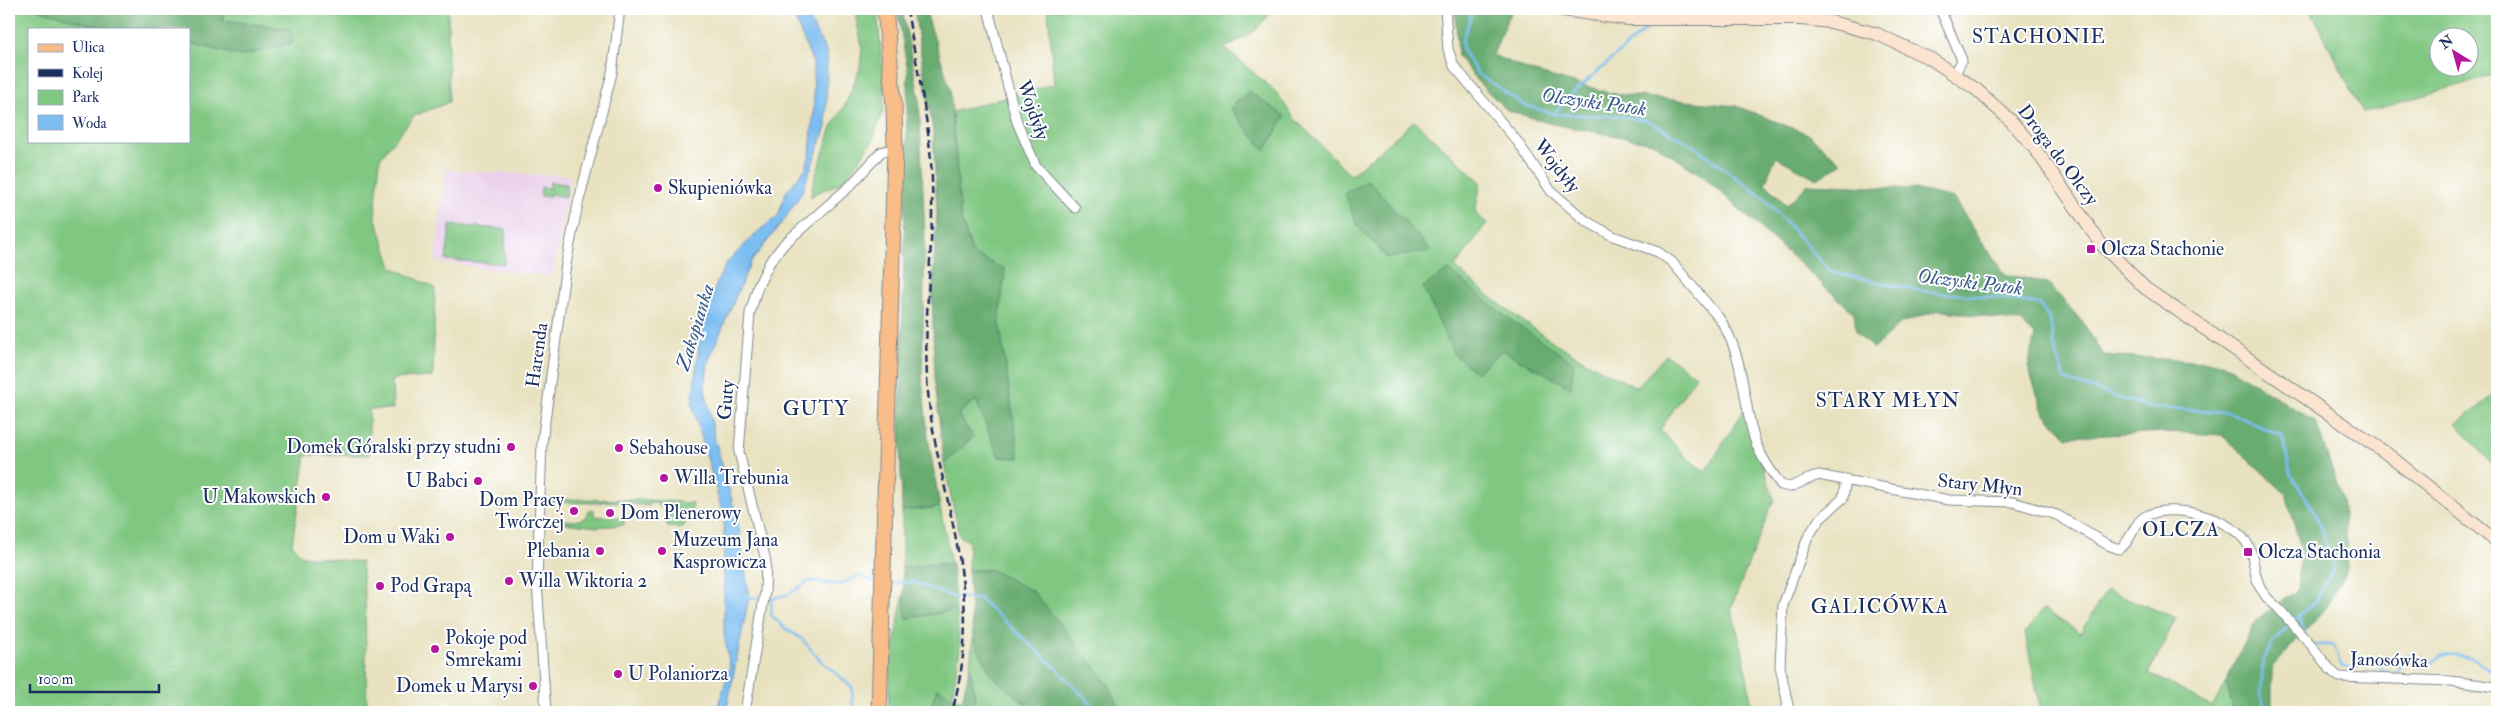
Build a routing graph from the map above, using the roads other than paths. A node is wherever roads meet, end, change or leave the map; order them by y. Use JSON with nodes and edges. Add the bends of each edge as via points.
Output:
{"nodes":[{"id":1,"x":620,"y":9,"type":"edge"},
{"id":2,"x":884,"y":9,"type":"edge"},
{"id":3,"x":988,"y":9,"type":"edge"},
{"id":4,"x":1445,"y":9,"type":"edge"},
{"id":5,"x":1555,"y":9,"type":"edge"},
{"id":6,"x":1940,"y":9,"type":"edge"},
{"id":7,"x":1956,"y":74,"type":"junction"},
{"id":8,"x":895,"y":148,"type":"junction"},
{"id":9,"x":1075,"y":208,"type":"dead end"},
{"id":10,"x":1719,"y":318,"type":"joint"},
{"id":11,"x":1846,"y":479,"type":"junction"},
{"id":12,"x":2497,"y":542,"type":"edge"},
{"id":13,"x":2279,"y":609,"type":"joint"},
{"id":14,"x":2497,"y":687,"type":"edge"},
{"id":15,"x":546,"y":712,"type":"edge"},
{"id":16,"x":745,"y":712,"type":"edge"},
{"id":17,"x":879,"y":712,"type":"edge"},
{"id":18,"x":1784,"y":712,"type":"edge"}],
"edges":[{"from":1,"to":15,"type":"street","name":"Harenda","via":[[612,73],[566,264],[542,443],[537,582]]},
{"from":2,"to":8,"type":"main road"},
{"from":3,"to":9,"type":"street","name":"Wojdyły","via":[[1017,122],[1036,166]]},
{"from":4,"to":10,"type":"street","name":"Wojdyły","via":[[1448,49],[1454,66],[1517,141],[1552,191],[1586,221],[1613,236],[1658,252],[1672,262]]},
{"from":5,"to":7,"type":"street","name":"Droga do Olczy","via":[[1628,19],[1801,19],[1831,22],[1889,39]]},
{"from":6,"to":7,"type":"street","via":[[1962,60]]},
{"from":7,"to":12,"type":"street","name":"Droga do Olczy","via":[[2019,130],[2101,244],[2138,282],[2386,453]]},
{"from":8,"to":16,"type":"street","name":"Guty","via":[[881,152],[840,196],[784,244],[766,270],[750,313],[739,452],[766,562],[765,592]]},
{"from":8,"to":17,"type":"main road"},
{"from":10,"to":11,"type":"street","name":"Stary Młyn","via":[[1738,358],[1756,441],[1769,470],[1781,485],[1790,487],[1818,475]]},
{"from":11,"to":13,"type":"street","name":"Stary Młyn","via":[[1949,500],[2013,502],[2072,523],[2115,549],[2122,548],[2134,528],[2150,514],[2174,510],[2208,517],[2226,524],[2244,539],[2261,590]]},
{"from":11,"to":18,"type":"street","via":[[1842,498],[1818,520],[1808,537],[1783,605],[1780,666],[1788,705]]},
{"from":13,"to":14,"type":"street","name":"Janosówka","via":[[2331,671],[2340,676],[2451,681]]}]}
